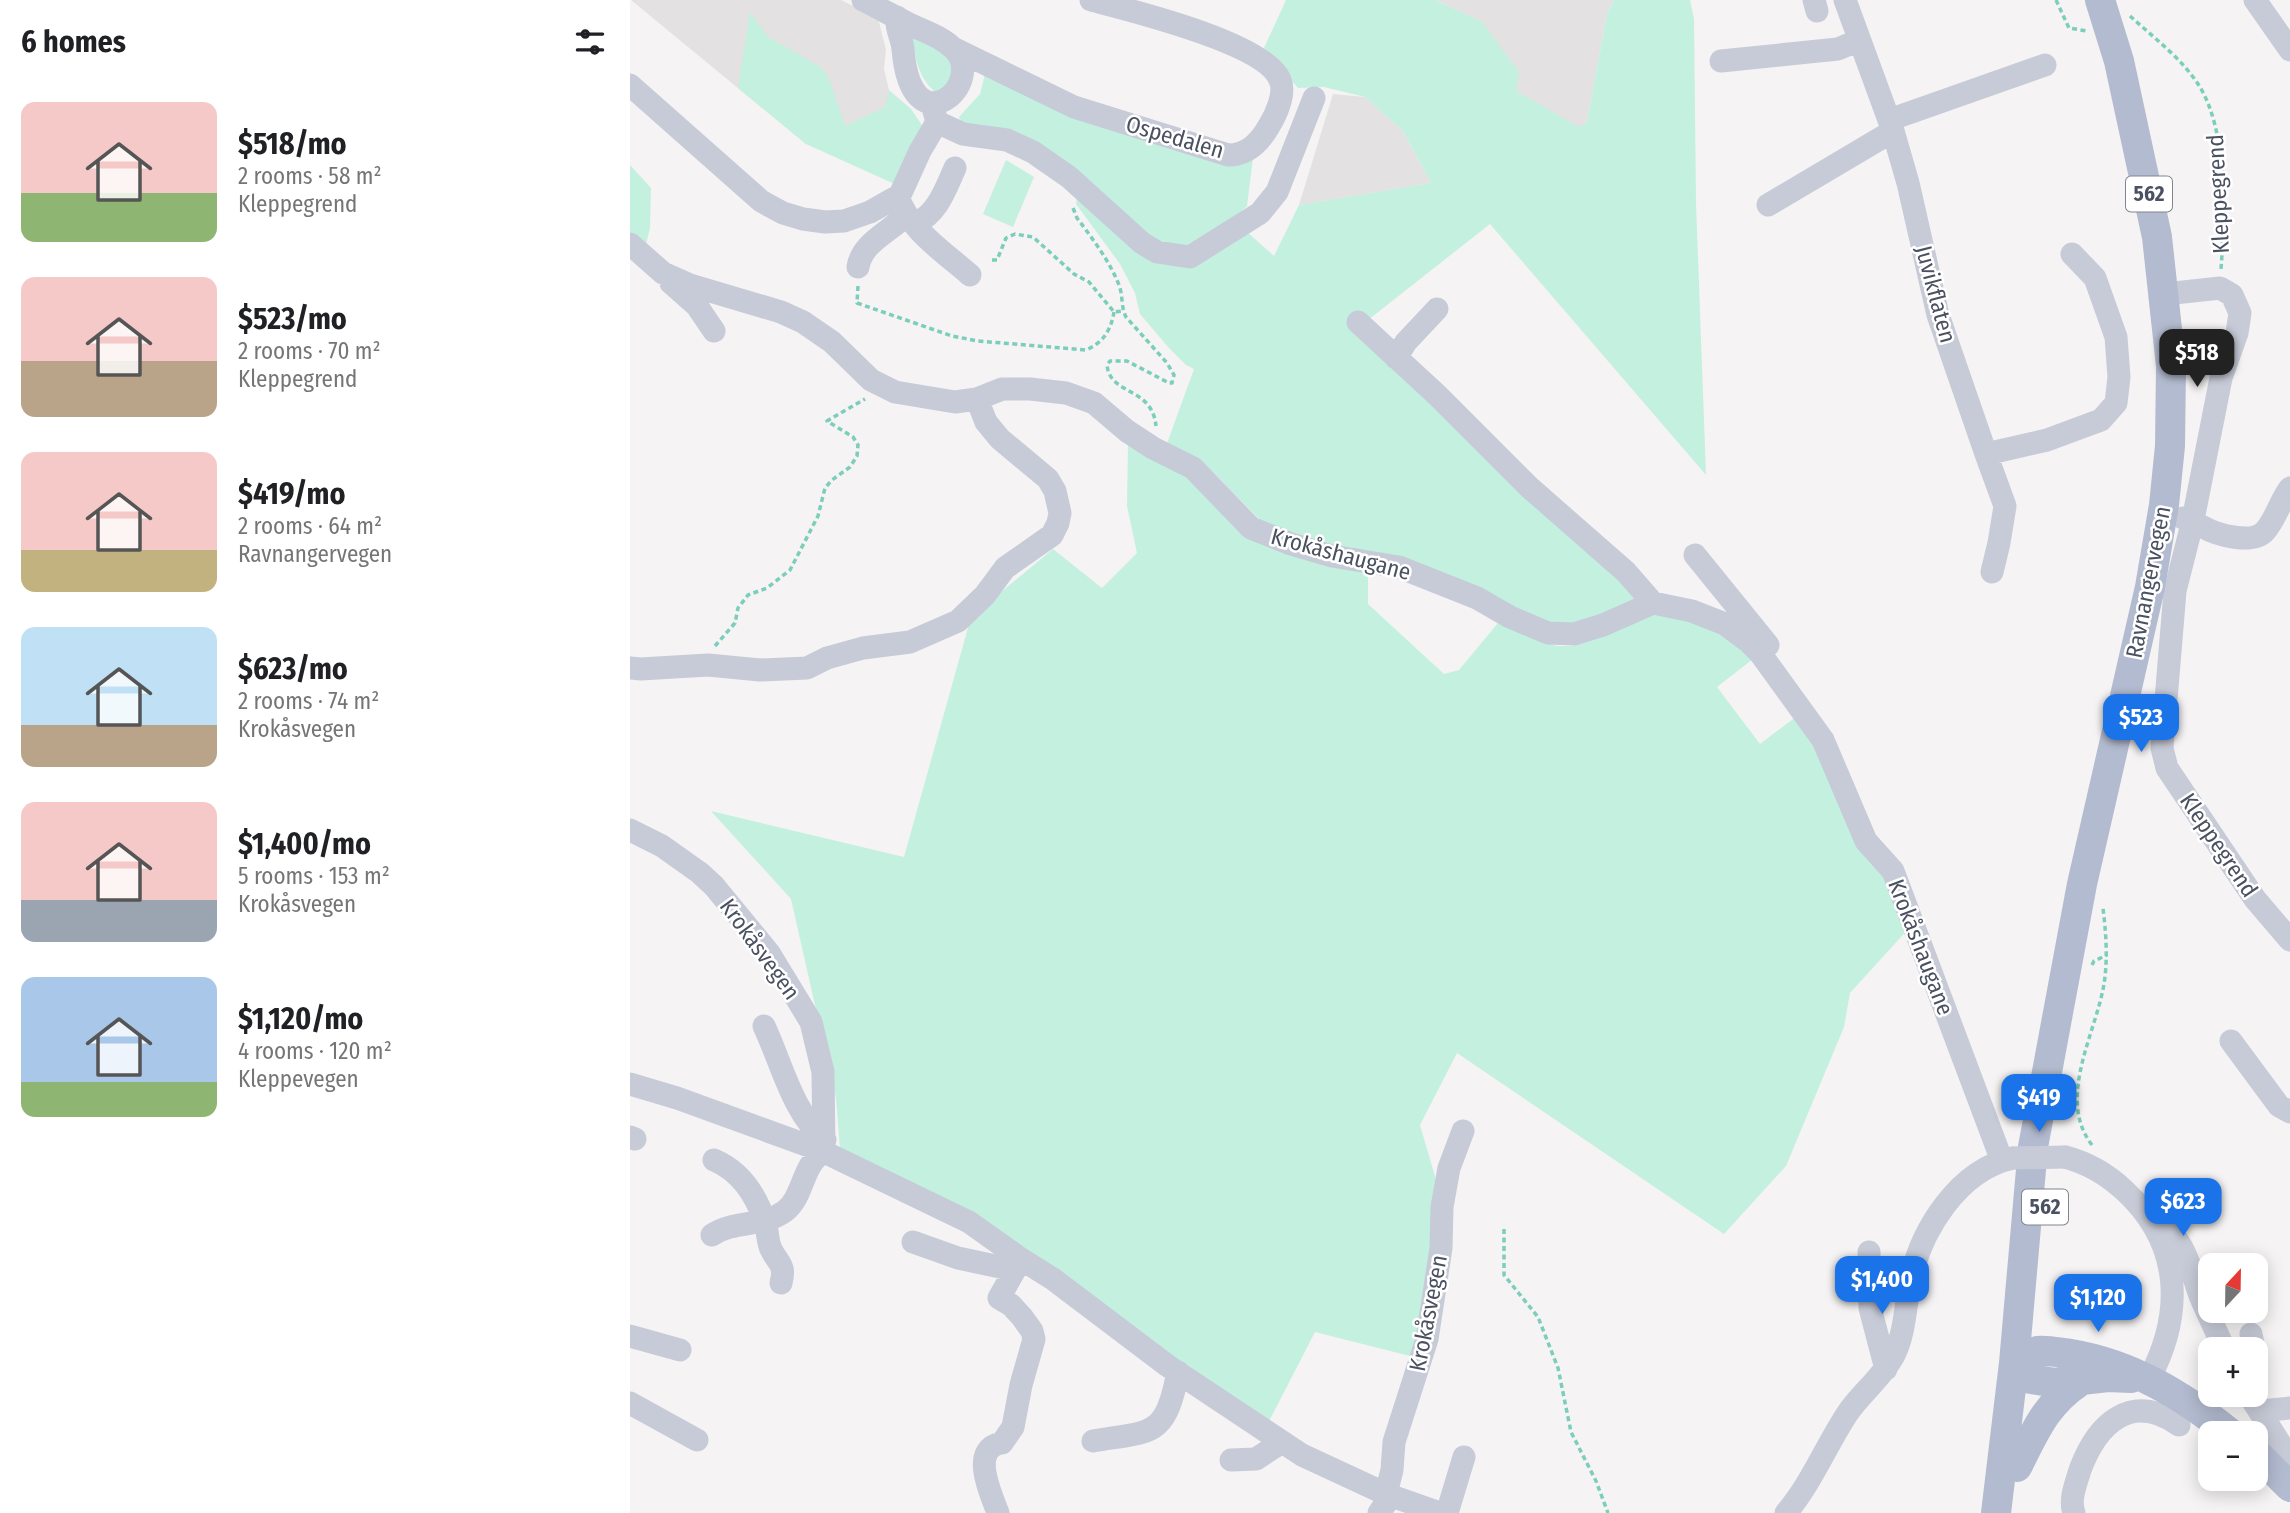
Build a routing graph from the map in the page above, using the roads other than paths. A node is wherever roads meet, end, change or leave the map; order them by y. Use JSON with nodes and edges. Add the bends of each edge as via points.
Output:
{"nodes":[{"id":1,"x":863,"y":0,"type":"edge"},
{"id":2,"x":1091,"y":0,"type":"edge"},
{"id":3,"x":1845,"y":0,"type":"edge"},
{"id":4,"x":2085,"y":0,"type":"edge"},
{"id":5,"x":2255,"y":0,"type":"edge"},
{"id":6,"x":2113,"y":6,"type":"edge"},
{"id":7,"x":897,"y":17,"type":"junction"},
{"id":8,"x":1859,"y":40,"type":"junction"},
{"id":9,"x":953,"y":48,"type":"junction"},
{"id":10,"x":2290,"y":50,"type":"edge"},
{"id":11,"x":1721,"y":61,"type":"dead end"},
{"id":12,"x":2045,"y":65,"type":"dead end"},
{"id":13,"x":630,"y":85,"type":"edge"},
{"id":14,"x":2125,"y":96,"type":"junction"},
{"id":15,"x":1314,"y":98,"type":"dead end"},
{"id":16,"x":934,"y":113,"type":"junction"},
{"id":17,"x":1891,"y":125,"type":"junction"},
{"id":18,"x":955,"y":168,"type":"dead end"},
{"id":19,"x":1768,"y":205,"type":"dead end"},
{"id":20,"x":906,"y":212,"type":"junction"},
{"id":21,"x":631,"y":246,"type":"edge"},
{"id":22,"x":2072,"y":254,"type":"dead end"},
{"id":23,"x":858,"y":267,"type":"road end"},
{"id":24,"x":663,"y":272,"type":"junction"},
{"id":25,"x":970,"y":275,"type":"dead end"},
{"id":26,"x":2165,"y":293,"type":"junction"},
{"id":27,"x":1437,"y":309,"type":"dead end"},
{"id":28,"x":1358,"y":322,"type":"dead end"},
{"id":29,"x":713,"y":331,"type":"dead end"},
{"id":30,"x":1396,"y":358,"type":"junction"},
{"id":31,"x":977,"y":399,"type":"junction"},
{"id":32,"x":1986,"y":454,"type":"junction"},
{"id":33,"x":2290,"y":488,"type":"edge"},
{"id":34,"x":2188,"y":519,"type":"junction"},
{"id":35,"x":1696,"y":555,"type":"dead end"},
{"id":36,"x":1992,"y":572,"type":"dead end"},
{"id":37,"x":1653,"y":603,"type":"junction"},
{"id":38,"x":630,"y":668,"type":"edge"},
{"id":39,"x":1774,"y":674,"type":"junction"},
{"id":40,"x":630,"y":830,"type":"edge"},
{"id":41,"x":2282,"y":915,"type":"edge"},
{"id":42,"x":2290,"y":940,"type":"edge"},
{"id":43,"x":764,"y":1026,"type":"dead end"},
{"id":44,"x":2231,"y":1041,"type":"dead end"},
{"id":45,"x":630,"y":1084,"type":"edge"},
{"id":46,"x":2290,"y":1112,"type":"edge"},
{"id":47,"x":1463,"y":1131,"type":"dead end"},
{"id":48,"x":824,"y":1146,"type":"junction"},
{"id":49,"x":2008,"y":1159,"type":"junction"},
{"id":50,"x":714,"y":1160,"type":"dead end"},
{"id":51,"x":764,"y":1220,"type":"junction"},
{"id":52,"x":2154,"y":1223,"type":"junction"},
{"id":53,"x":712,"y":1235,"type":"dead end"},
{"id":54,"x":913,"y":1242,"type":"dead end"},
{"id":55,"x":1869,"y":1252,"type":"dead end"},
{"id":56,"x":1017,"y":1265,"type":"junction"},
{"id":57,"x":781,"y":1283,"type":"dead end"},
{"id":58,"x":630,"y":1336,"type":"edge"},
{"id":59,"x":2219,"y":1337,"type":"edge"},
{"id":60,"x":680,"y":1350,"type":"dead end"},
{"id":61,"x":2027,"y":1364,"type":"junction"},
{"id":62,"x":1886,"y":1369,"type":"junction"},
{"id":63,"x":1178,"y":1372,"type":"junction"},
{"id":64,"x":2149,"y":1379,"type":"junction"},
{"id":65,"x":2079,"y":1382,"type":"junction"},
{"id":66,"x":630,"y":1403,"type":"edge"},
{"id":67,"x":2268,"y":1405,"type":"edge"},
{"id":68,"x":2258,"y":1407,"type":"edge"},
{"id":69,"x":2290,"y":1408,"type":"edge"},
{"id":70,"x":2214,"y":1421,"type":"edge"},
{"id":71,"x":2179,"y":1425,"type":"dead end"},
{"id":72,"x":696,"y":1440,"type":"dead end"},
{"id":73,"x":1093,"y":1441,"type":"dead end"},
{"id":74,"x":1282,"y":1442,"type":"junction"},
{"id":75,"x":1464,"y":1457,"type":"dead end"},
{"id":76,"x":2290,"y":1459,"type":"edge"},
{"id":77,"x":1231,"y":1460,"type":"dead end"},
{"id":78,"x":2268,"y":1465,"type":"edge"},
{"id":79,"x":2017,"y":1467,"type":"junction"},
{"id":80,"x":2290,"y":1487,"type":"edge"},
{"id":81,"x":1385,"y":1501,"type":"edge"},
{"id":82,"x":998,"y":1513,"type":"edge"},
{"id":83,"x":1440,"y":1513,"type":"edge"},
{"id":84,"x":1447,"y":1513,"type":"edge"},
{"id":85,"x":1786,"y":1513,"type":"edge"},
{"id":86,"x":1996,"y":1513,"type":"edge"},
{"id":87,"x":2010,"y":1513,"type":"edge"},
{"id":88,"x":2074,"y":1513,"type":"edge"}],
"edges":[{"from":1,"to":7,"type":"street","name":"Ospedalen"},
{"from":2,"to":9,"type":"street","name":"Ospedalen","via":[[1237,46],[1274,72],[1280,80],[1280,100],[1260,140],[1235,155],[1215,151],[1074,107]]},
{"from":3,"to":8,"type":"street","name":"Juvikflaten"},
{"from":4,"to":14,"type":"main road","name":"Ravnangervegen","number":"562"},
{"from":5,"to":10,"type":"street"},
{"from":6,"to":14,"type":"main road","name":"Ravnangervegen","number":"562"},
{"from":7,"to":9,"type":"street","name":"Ospedalen"},
{"from":7,"to":16,"type":"street","via":[[909,83]]},
{"from":8,"to":11,"type":"street","via":[[1838,49]]},
{"from":8,"to":17,"type":"street","name":"Juvikflaten"},
{"from":9,"to":16,"type":"street","via":[[962,64],[961,77],[953,96]]},
{"from":12,"to":17,"type":"street"},
{"from":13,"to":20,"type":"street","via":[[761,201],[783,213],[844,221],[870,212]]},
{"from":14,"to":26,"type":"main road","name":"Ravnangervegen","number":"562","via":[[2144,167]]},
{"from":15,"to":16,"type":"street","via":[[1277,192],[1260,213],[1190,257],[1142,243],[1069,177],[1033,152],[995,138],[963,134]]},
{"from":16,"to":20,"type":"street"},
{"from":17,"to":19,"type":"street"},
{"from":17,"to":32,"type":"street","name":"Juvikflaten","via":[[1938,315]]},
{"from":18,"to":20,"type":"street","via":[[938,206],[926,219]]},
{"from":20,"to":23,"type":"street","via":[[896,226],[866,247]]},
{"from":20,"to":25,"type":"street"},
{"from":21,"to":24,"type":"street","name":"Krokåshaugane"},
{"from":22,"to":32,"type":"street","via":[[2095,278],[2116,337],[2116,403],[2101,420],[2047,440]]},
{"from":24,"to":29,"type":"street","name":"Krokåshaugane","via":[[697,306]]},
{"from":24,"to":31,"type":"street","name":"Krokåshaugane","via":[[803,322],[832,342],[871,380],[895,392],[955,402]]},
{"from":26,"to":34,"type":"street","name":"Kleppegrend","via":[[2220,288],[2232,295],[2240,313]]},
{"from":26,"to":61,"type":"main road","name":"Ravnangervegen","number":"562","via":[[2171,408],[2164,505],[2150,587],[2079,897],[2031,1159]]},
{"from":27,"to":30,"type":"street"},
{"from":28,"to":30,"type":"street"},
{"from":30,"to":37,"type":"street","via":[[1529,487],[1626,572]]},
{"from":31,"to":37,"type":"street","name":"Krokåshaugane","via":[[1002,389],[1030,389],[1066,393],[1094,403],[1127,431],[1193,468],[1257,531],[1332,556],[1399,567],[1548,633],[1564,635],[1590,629]]},
{"from":31,"to":38,"type":"street","via":[[986,422],[1000,439],[1039,470],[1055,491],[1060,513],[1052,535],[1005,568],[958,621],[910,642],[863,648],[807,668]]},
{"from":32,"to":36,"type":"street","name":"Juvikflaten","via":[[2005,506]]},
{"from":33,"to":34,"type":"street","via":[[2259,536],[2221,534]]},
{"from":34,"to":41,"type":"street","name":"Kleppegrend","via":[[2175,592],[2163,758],[2255,899]]},
{"from":35,"to":39,"type":"street","name":"Krokåshaugane","via":[[1771,648]]},
{"from":37,"to":39,"type":"street","name":"Krokåshaugane","via":[[1725,624],[1749,642]]},
{"from":39,"to":49,"type":"street","name":"Krokåshaugane","via":[[1823,740],[1867,841],[1893,871]]},
{"from":40,"to":48,"type":"street","name":"Krokåsvegen","via":[[662,846],[714,886],[776,965],[811,1022],[821,1058]]},
{"from":41,"to":42,"type":"street","name":"Kleppegrend"},
{"from":43,"to":48,"type":"street","via":[[797,1103]]},
{"from":44,"to":46,"type":"street","via":[[2279,1107]]},
{"from":45,"to":48,"type":"street"},
{"from":47,"to":81,"type":"street","name":"Krokåsvegen","via":[[1448,1168],[1427,1339],[1394,1442]]},
{"from":48,"to":51,"type":"street","via":[[787,1210]]},
{"from":48,"to":56,"type":"street","via":[[970,1222]]},
{"from":49,"to":52,"type":"street","bridge":true,"via":[[2065,1157],[2085,1163],[2105,1175]]},
{"from":49,"to":62,"type":"street","via":[[1969,1181],[1930,1226],[1918,1250],[1899,1342]]},
{"from":50,"to":51,"type":"street","via":[[740,1176]]},
{"from":51,"to":53,"type":"street","via":[[730,1226]]},
{"from":51,"to":57,"type":"street","via":[[770,1248],[784,1272]]},
{"from":52,"to":59,"type":"street","via":[[2179,1244],[2189,1261]]},
{"from":52,"to":64,"type":"street","via":[[2172,1273],[2172,1294],[2164,1344]]},
{"from":54,"to":56,"type":"street","via":[[958,1258]]},
{"from":55,"to":62,"type":"street","via":[[1870,1308]]},
{"from":56,"to":63,"type":"street","via":[[1053,1279]]},
{"from":56,"to":82,"type":"street","via":[[999,1298],[1022,1317],[1034,1339],[1013,1427],[1002,1443],[987,1450],[984,1460]]},
{"from":58,"to":60,"type":"street"},
{"from":61,"to":64,"type":"main road","via":[[2089,1358]]},
{"from":61,"to":65,"type":"main road","via":[[2055,1383]]},
{"from":61,"to":79,"type":"main road","name":"Ravnangervegen","number":"562"},
{"from":61,"to":86,"type":"main road","name":"Ravnangervegen","number":"562"},
{"from":62,"to":85,"type":"street","via":[[1848,1412]]},
{"from":63,"to":73,"type":"street","via":[[1169,1408],[1156,1428]]},
{"from":63,"to":74,"type":"street"},
{"from":64,"to":65,"type":"main road","via":[[2108,1377]]},
{"from":64,"to":70,"type":"main road"},
{"from":65,"to":79,"type":"main road","via":[[2054,1401],[2040,1420]]},
{"from":66,"to":72,"type":"street"},
{"from":67,"to":69,"type":"street"},
{"from":68,"to":76,"type":"street"},
{"from":71,"to":88,"type":"street","via":[[2164,1415],[2145,1411],[2117,1417],[2104,1427],[2073,1490]]},
{"from":74,"to":77,"type":"street","via":[[1256,1459]]},
{"from":74,"to":81,"type":"street"},
{"from":75,"to":84,"type":"street"},
{"from":78,"to":80,"type":"main road"},
{"from":79,"to":87,"type":"main road","name":"Ravnangervegen","number":"562"},
{"from":81,"to":83,"type":"street"}]}
